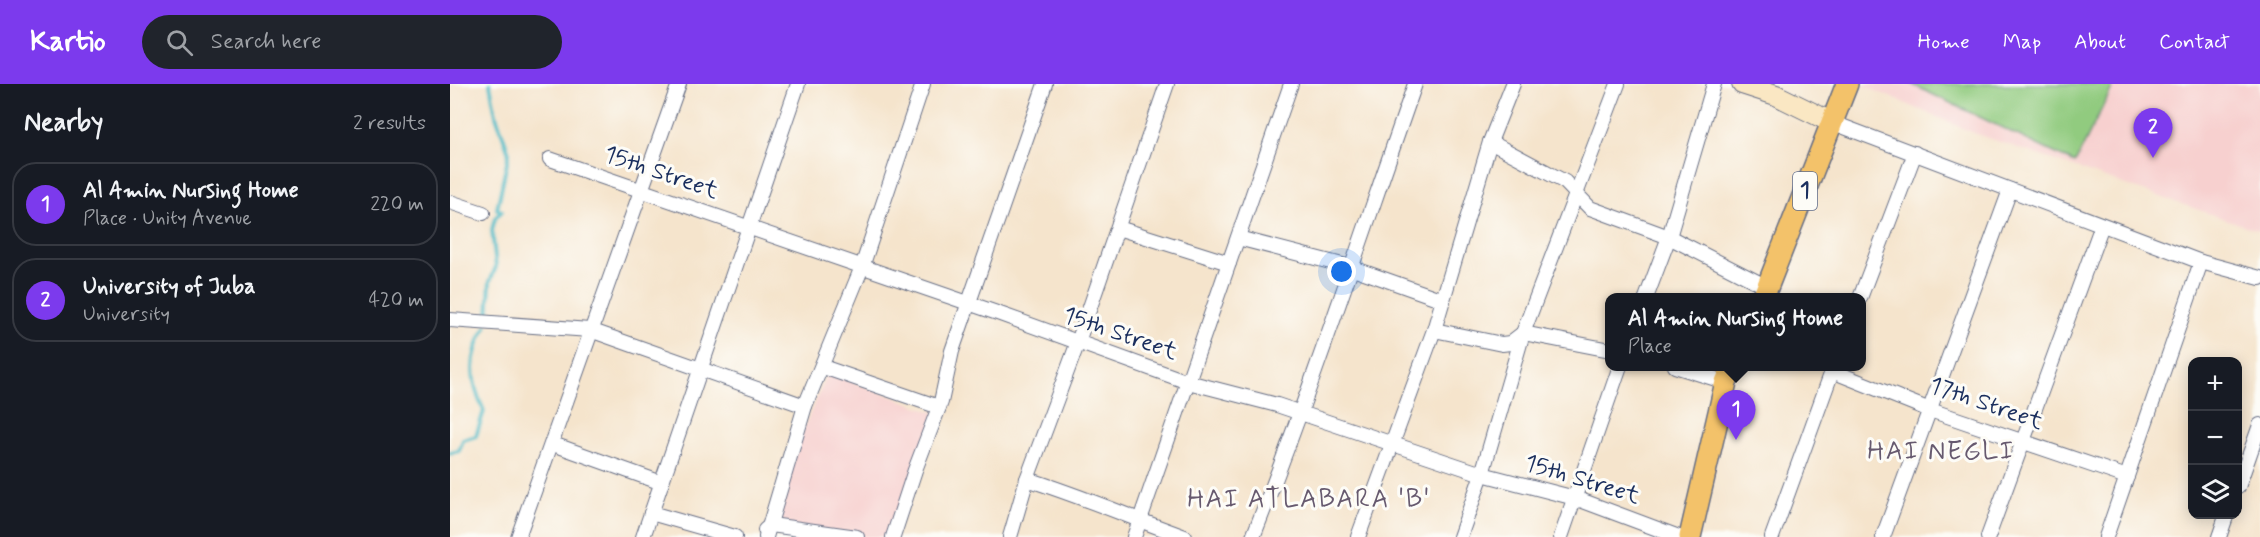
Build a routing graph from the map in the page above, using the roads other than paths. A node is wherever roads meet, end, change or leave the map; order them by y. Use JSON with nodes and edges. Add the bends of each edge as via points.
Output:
{"nodes":[{"id":1,"x":798,"y":84,"type":"edge"},
{"id":2,"x":923,"y":84,"type":"edge"},
{"id":3,"x":1045,"y":84,"type":"edge"},
{"id":4,"x":1167,"y":84,"type":"edge"},
{"id":5,"x":1291,"y":84,"type":"edge"},
{"id":6,"x":1415,"y":84,"type":"edge"},
{"id":7,"x":1513,"y":84,"type":"edge"},
{"id":8,"x":1618,"y":84,"type":"edge"},
{"id":9,"x":1714,"y":84,"type":"edge"},
{"id":10,"x":1742,"y":84,"type":"edge"},
{"id":11,"x":1847,"y":84,"type":"edge"},
{"id":12,"x":676,"y":85,"type":"edge"},
{"id":13,"x":1832,"y":122,"type":"junction"},
{"id":14,"x":1490,"y":142,"type":"junction"},
{"id":15,"x":1915,"y":153,"type":"junction"},
{"id":16,"x":550,"y":159,"type":"dead end"},
{"id":17,"x":640,"y":189,"type":"junction"},
{"id":18,"x":2010,"y":190,"type":"junction"},
{"id":19,"x":1577,"y":196,"type":"junction"},
{"id":20,"x":450,"y":202,"type":"edge"},
{"id":21,"x":483,"y":213,"type":"dead end"},
{"id":22,"x":2102,"y":225,"type":"junction"},
{"id":23,"x":750,"y":228,"type":"junction"},
{"id":24,"x":1118,"y":228,"type":"junction"},
{"id":25,"x":1669,"y":237,"type":"junction"},
{"id":26,"x":1238,"y":238,"type":"junction"},
{"id":27,"x":2201,"y":262,"type":"junction"},
{"id":28,"x":1229,"y":263,"type":"junction"},
{"id":29,"x":862,"y":267,"type":"junction"},
{"id":30,"x":1350,"y":267,"type":"junction"},
{"id":31,"x":2260,"y":278,"type":"edge"},
{"id":32,"x":1765,"y":292,"type":"edge"},
{"id":33,"x":1648,"y":293,"type":"edge"},
{"id":34,"x":1862,"y":293,"type":"edge"},
{"id":35,"x":1443,"y":300,"type":"junction"},
{"id":36,"x":970,"y":304,"type":"junction"},
{"id":37,"x":450,"y":320,"type":"edge"},
{"id":38,"x":591,"y":330,"type":"junction"},
{"id":39,"x":1434,"y":330,"type":"junction"},
{"id":40,"x":1523,"y":333,"type":"junction"},
{"id":41,"x":1078,"y":342,"type":"junction"},
{"id":42,"x":1605,"y":349,"type":"edge"},
{"id":43,"x":823,"y":367,"type":"junction"},
{"id":44,"x":702,"y":369,"type":"junction"},
{"id":45,"x":1618,"y":371,"type":"edge"},
{"id":46,"x":1709,"y":371,"type":"edge"},
{"id":47,"x":1832,"y":371,"type":"edge"},
{"id":48,"x":1838,"y":371,"type":"edge"},
{"id":49,"x":1730,"y":374,"type":"edge"},
{"id":50,"x":1188,"y":382,"type":"junction"},
{"id":51,"x":805,"y":406,"type":"junction"},
{"id":52,"x":939,"y":407,"type":"junction"},
{"id":53,"x":1930,"y":410,"type":"junction"},
{"id":54,"x":1302,"y":414,"type":"junction"},
{"id":55,"x":2260,"y":425,"type":"edge"},
{"id":56,"x":2025,"y":441,"type":"junction"},
{"id":57,"x":1392,"y":442,"type":"junction"},
{"id":58,"x":553,"y":444,"type":"junction"},
{"id":59,"x":1482,"y":474,"type":"junction"},
{"id":60,"x":2242,"y":476,"type":"edge"},
{"id":61,"x":2127,"y":477,"type":"junction"},
{"id":62,"x":1027,"y":479,"type":"junction"},
{"id":63,"x":662,"y":483,"type":"junction"},
{"id":64,"x":1575,"y":498,"type":"junction"},
{"id":65,"x":651,"y":513,"type":"junction"},
{"id":66,"x":2225,"y":519,"type":"edge"},
{"id":67,"x":1140,"y":521,"type":"junction"},
{"id":68,"x":768,"y":531,"type":"edge"},
{"id":69,"x":518,"y":537,"type":"edge"},
{"id":70,"x":643,"y":537,"type":"edge"},
{"id":71,"x":735,"y":537,"type":"edge"},
{"id":72,"x":757,"y":537,"type":"edge"},
{"id":73,"x":857,"y":537,"type":"edge"},
{"id":74,"x":893,"y":537,"type":"edge"},
{"id":75,"x":1010,"y":537,"type":"edge"},
{"id":76,"x":1134,"y":537,"type":"edge"},
{"id":77,"x":1185,"y":537,"type":"edge"},
{"id":78,"x":1253,"y":537,"type":"edge"},
{"id":79,"x":1358,"y":537,"type":"edge"},
{"id":80,"x":1460,"y":537,"type":"edge"},
{"id":81,"x":1561,"y":537,"type":"edge"},
{"id":82,"x":1679,"y":537,"type":"edge"},
{"id":83,"x":1690,"y":537,"type":"edge"},
{"id":84,"x":1772,"y":537,"type":"edge"},
{"id":85,"x":1884,"y":537,"type":"edge"},
{"id":86,"x":1988,"y":537,"type":"edge"},
{"id":87,"x":2106,"y":537,"type":"edge"},
{"id":88,"x":2219,"y":537,"type":"edge"}],
"edges":[{"from":1,"to":23,"type":"street"},
{"from":2,"to":29,"type":"street"},
{"from":3,"to":36,"type":"street"},
{"from":4,"to":24,"type":"street"},
{"from":5,"to":26,"type":"street"},
{"from":6,"to":30,"type":"street"},
{"from":7,"to":14,"type":"street"},
{"from":8,"to":19,"type":"street"},
{"from":9,"to":25,"type":"street"},
{"from":10,"to":13,"type":"main road","via":[[1776,95]]},
{"from":11,"to":13,"type":"main road","number":"1"},
{"from":12,"to":17,"type":"street"},
{"from":13,"to":15,"type":"street"},
{"from":13,"to":32,"type":"main road","number":"1"},
{"from":14,"to":19,"type":"street","via":[[1565,182]]},
{"from":14,"to":35,"type":"street"},
{"from":15,"to":18,"type":"street"},
{"from":15,"to":34,"type":"street"},
{"from":16,"to":17,"type":"street","name":"15th Street"},
{"from":17,"to":23,"type":"street","name":"15th Street"},
{"from":17,"to":38,"type":"street"},
{"from":18,"to":22,"type":"street"},
{"from":18,"to":53,"type":"street"},
{"from":19,"to":25,"type":"street","via":[[1590,208]]},
{"from":19,"to":40,"type":"street"},
{"from":20,"to":21,"type":"street"},
{"from":22,"to":27,"type":"street"},
{"from":22,"to":56,"type":"street"},
{"from":23,"to":29,"type":"street","name":"15th Street"},
{"from":23,"to":44,"type":"street"},
{"from":24,"to":28,"type":"street"},
{"from":24,"to":41,"type":"street"},
{"from":25,"to":32,"type":"street"},
{"from":25,"to":33,"type":"street"},
{"from":26,"to":28,"type":"street"},
{"from":26,"to":30,"type":"street"},
{"from":27,"to":31,"type":"street"},
{"from":27,"to":61,"type":"street"},
{"from":28,"to":50,"type":"street"},
{"from":29,"to":36,"type":"street","name":"15th Street"},
{"from":29,"to":43,"type":"street"},
{"from":30,"to":35,"type":"street"},
{"from":30,"to":54,"type":"street"},
{"from":35,"to":39,"type":"street"},
{"from":36,"to":41,"type":"street","name":"15th Street"},
{"from":36,"to":52,"type":"street","via":[[952,351]]},
{"from":37,"to":38,"type":"street"},
{"from":38,"to":44,"type":"street"},
{"from":38,"to":58,"type":"street"},
{"from":39,"to":40,"type":"street","via":[[1502,344]]},
{"from":39,"to":57,"type":"street"},
{"from":40,"to":42,"type":"street"},
{"from":40,"to":59,"type":"street"},
{"from":41,"to":50,"type":"street","name":"15th Street"},
{"from":41,"to":62,"type":"street"},
{"from":43,"to":51,"type":"street"},
{"from":43,"to":52,"type":"street"},
{"from":44,"to":51,"type":"street"},
{"from":44,"to":63,"type":"street"},
{"from":45,"to":64,"type":"street"},
{"from":46,"to":49,"type":"street"},
{"from":47,"to":84,"type":"street"},
{"from":48,"to":53,"type":"street","name":"17th Street"},
{"from":49,"to":83,"type":"main road"},
{"from":50,"to":54,"type":"street","name":"15th Street"},
{"from":50,"to":67,"type":"street"},
{"from":51,"to":68,"type":"street"},
{"from":52,"to":74,"type":"street"},
{"from":53,"to":56,"type":"street","name":"17th Street"},
{"from":53,"to":85,"type":"street"},
{"from":54,"to":57,"type":"street","name":"15th Street"},
{"from":54,"to":78,"type":"street"},
{"from":55,"to":60,"type":"street"},
{"from":56,"to":61,"type":"street","name":"17th Street"},
{"from":56,"to":86,"type":"street"},
{"from":57,"to":59,"type":"street","name":"15th Street"},
{"from":57,"to":79,"type":"street"},
{"from":58,"to":63,"type":"street"},
{"from":58,"to":69,"type":"street"},
{"from":59,"to":64,"type":"street","name":"15th Street"},
{"from":59,"to":80,"type":"street"},
{"from":61,"to":87,"type":"street"},
{"from":62,"to":67,"type":"street","via":[[1088,498]]},
{"from":62,"to":75,"type":"street"},
{"from":63,"to":65,"type":"street"},
{"from":64,"to":81,"type":"street"},
{"from":64,"to":82,"type":"street","name":"15th Street"},
{"from":65,"to":70,"type":"street"},
{"from":65,"to":71,"type":"street"},
{"from":66,"to":88,"type":"street"},
{"from":67,"to":76,"type":"street"},
{"from":67,"to":77,"type":"street"},
{"from":68,"to":72,"type":"street"},
{"from":68,"to":73,"type":"street"}]}
